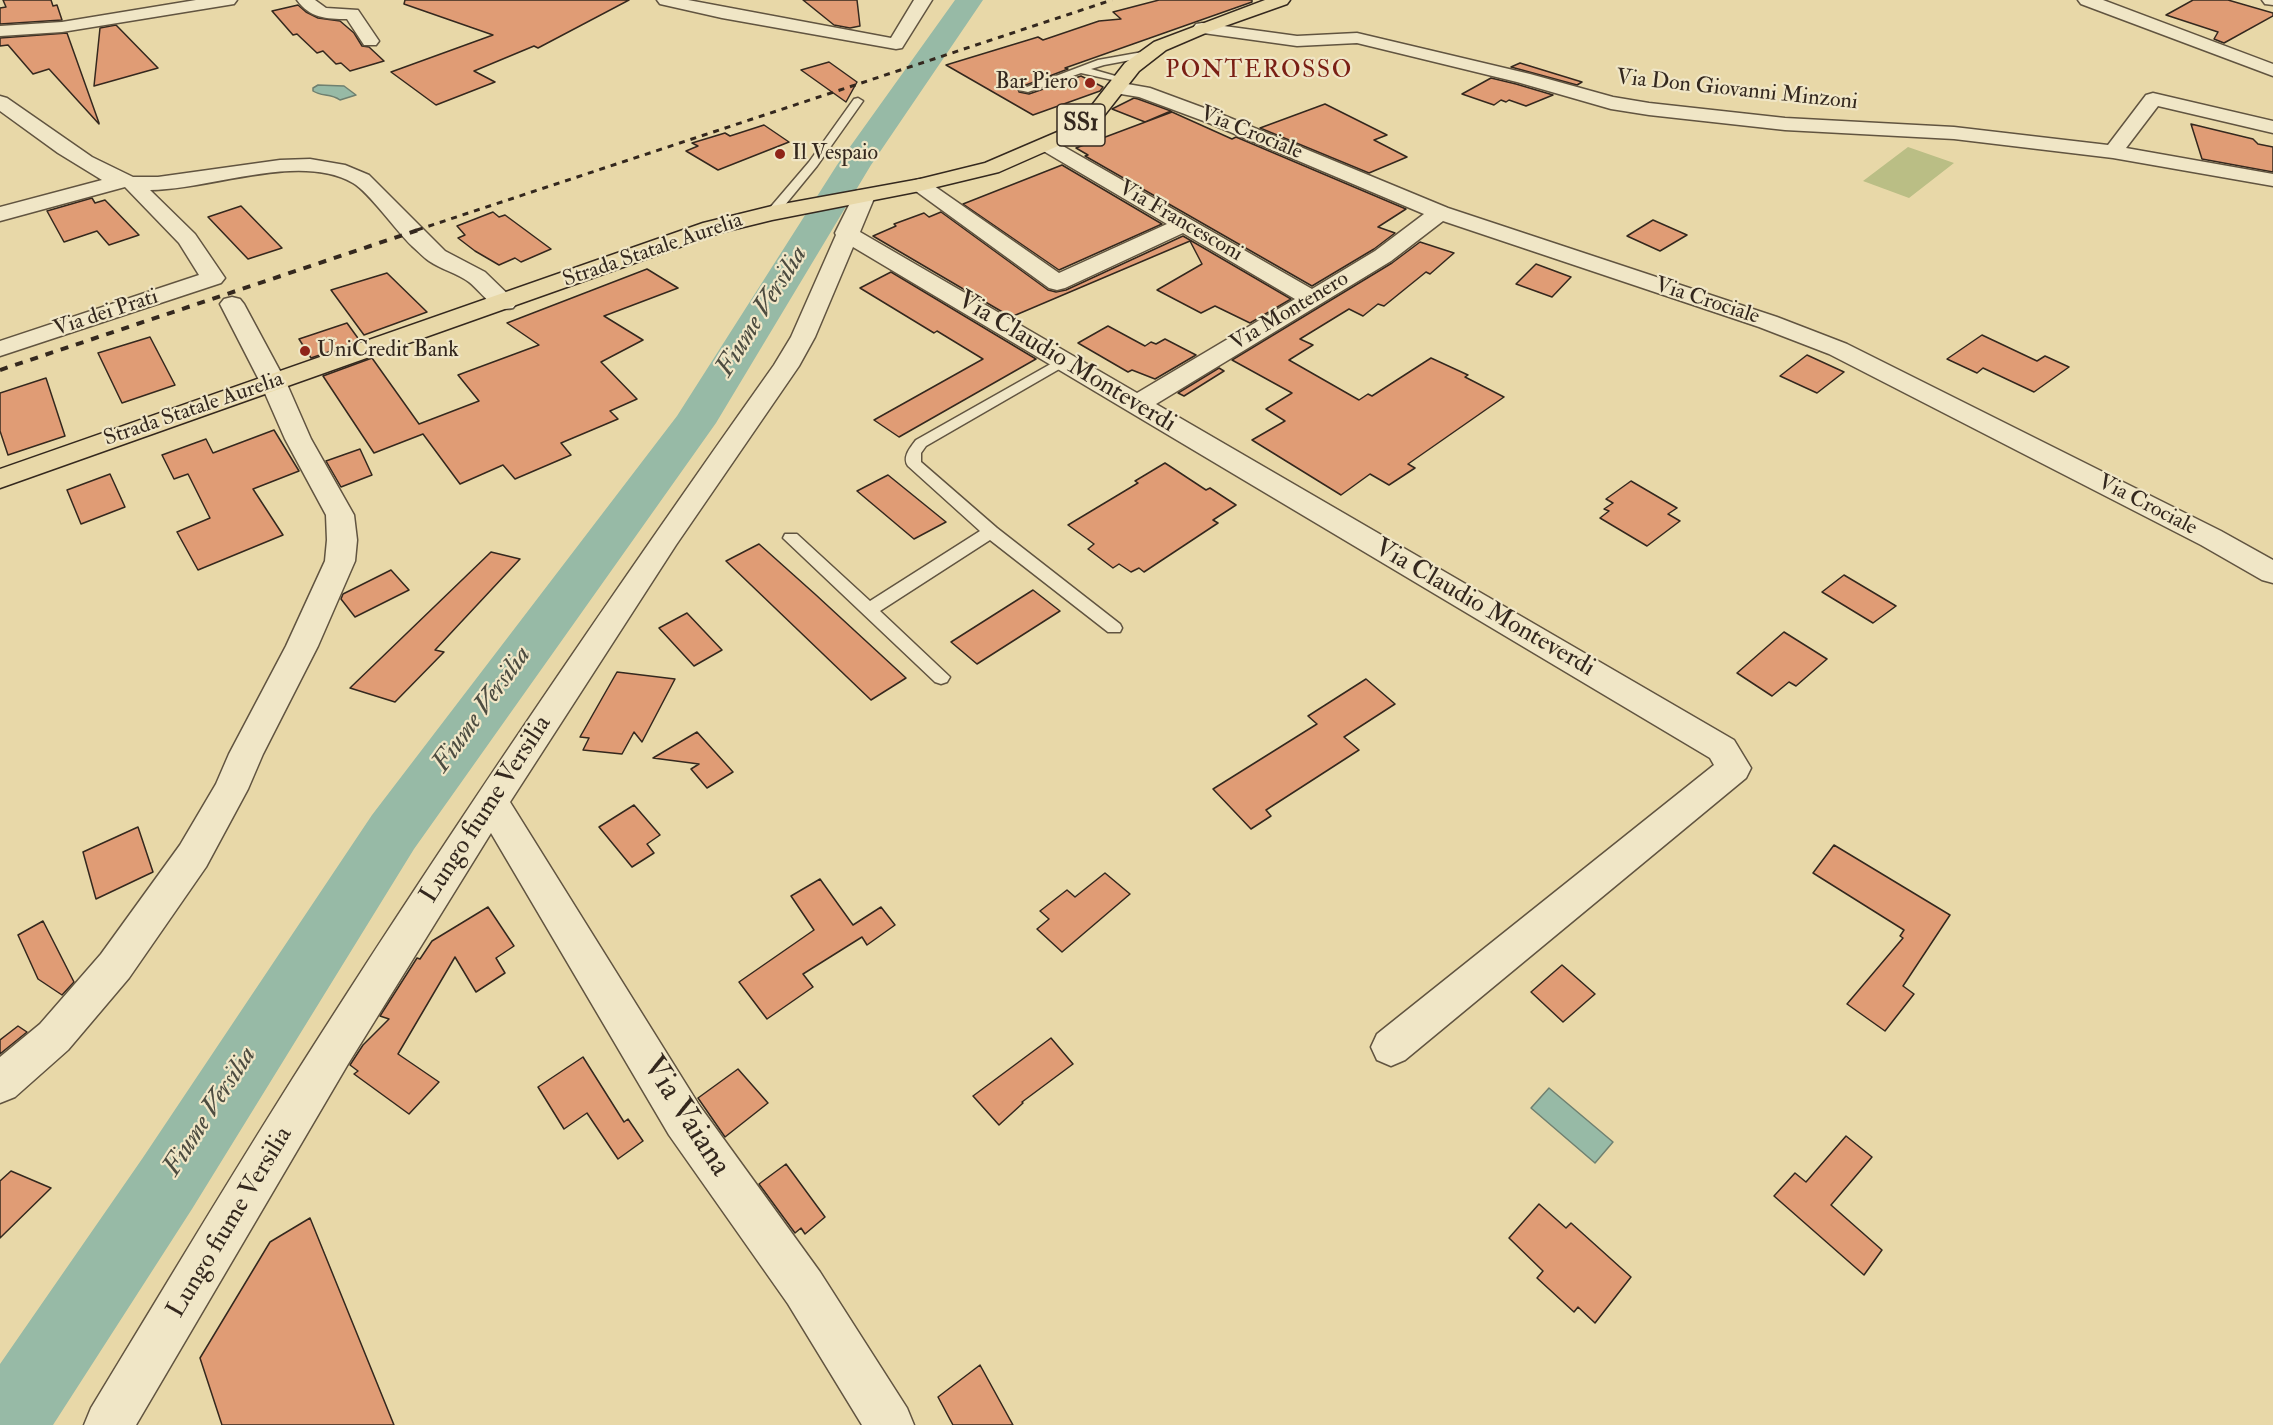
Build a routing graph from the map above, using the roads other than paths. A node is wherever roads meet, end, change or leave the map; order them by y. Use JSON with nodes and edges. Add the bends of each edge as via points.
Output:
{"nodes":[{"id":1,"x":228,"y":0,"type":"edge"},
{"id":2,"x":306,"y":0,"type":"edge"},
{"id":3,"x":666,"y":0,"type":"edge"},
{"id":4,"x":923,"y":0,"type":"edge"},
{"id":5,"x":1281,"y":0,"type":"edge"},
{"id":6,"x":2087,"y":0,"type":"edge"},
{"id":7,"x":1202,"y":28,"type":"junction"},
{"id":8,"x":0,"y":31,"type":"edge"},
{"id":9,"x":370,"y":41,"type":"dead end"},
{"id":10,"x":1148,"y":54,"type":"junction"},
{"id":11,"x":1081,"y":70,"type":"junction"},
{"id":12,"x":2273,"y":70,"type":"edge"},
{"id":13,"x":1119,"y":85,"type":"junction"},
{"id":14,"x":1024,"y":90,"type":"dead end"},
{"id":15,"x":858,"y":101,"type":"dead end"},
{"id":16,"x":0,"y":102,"type":"edge"},
{"id":17,"x":2273,"y":127,"type":"edge"},
{"id":18,"x":1047,"y":145,"type":"junction"},
{"id":19,"x":2113,"y":152,"type":"junction"},
{"id":20,"x":2273,"y":180,"type":"edge"},
{"id":21,"x":126,"y":182,"type":"junction"},
{"id":22,"x":920,"y":185,"type":"junction"},
{"id":23,"x":858,"y":197,"type":"junction"},
{"id":24,"x":772,"y":213,"type":"junction"},
{"id":25,"x":1440,"y":213,"type":"junction"},
{"id":26,"x":0,"y":214,"type":"edge"},
{"id":27,"x":1185,"y":224,"type":"junction"},
{"id":28,"x":846,"y":232,"type":"junction"},
{"id":29,"x":1313,"y":299,"type":"junction"},
{"id":30,"x":505,"y":303,"type":"junction"},
{"id":31,"x":232,"y":304,"type":"dead end"},
{"id":32,"x":0,"y":349,"type":"edge"},
{"id":33,"x":1063,"y":360,"type":"junction"},
{"id":34,"x":273,"y":382,"type":"junction"},
{"id":35,"x":1136,"y":405,"type":"junction"},
{"id":36,"x":0,"y":479,"type":"edge"},
{"id":37,"x":991,"y":532,"type":"junction"},
{"id":38,"x":791,"y":538,"type":"dead end"},
{"id":39,"x":2273,"y":573,"type":"edge"},
{"id":40,"x":870,"y":609,"type":"junction"},
{"id":41,"x":1114,"y":628,"type":"dead end"},
{"id":42,"x":941,"y":677,"type":"dead end"},
{"id":43,"x":491,"y":802,"type":"junction"},
{"id":44,"x":1391,"y":1047,"type":"dead end"},
{"id":45,"x":0,"y":1083,"type":"edge"},
{"id":46,"x":108,"y":1425,"type":"edge"},
{"id":47,"x":890,"y":1425,"type":"edge"}],
"edges":[{"from":1,"to":8,"type":"street","via":[[62,27]]},
{"from":2,"to":9,"type":"street","via":[[318,13],[352,14]]},
{"from":3,"to":4,"type":"street","via":[[896,44]]},
{"from":5,"to":7,"type":"main road","name":"Strada Statale Aurelia","number":"SS1"},
{"from":6,"to":12,"type":"street"},
{"from":7,"to":10,"type":"main road","name":"Strada Statale Aurelia","number":"SS1"},
{"from":7,"to":19,"type":"street","name":"Via Don Giovanni Minzoni","via":[[1297,41],[1357,38],[1602,101],[1649,109],[1785,124],[1954,133]]},
{"from":10,"to":11,"type":"lane"},
{"from":10,"to":13,"type":"main road","name":"Strada Statale Aurelia","number":"SS1"},
{"from":11,"to":13,"type":"lane"},
{"from":11,"to":14,"type":"lane"},
{"from":13,"to":18,"type":"main road","name":"Strada Statale Aurelia","number":"SS1","via":[[1096,113]]},
{"from":13,"to":25,"type":"street","name":"Via Crociale","via":[[1216,119]]},
{"from":15,"to":24,"type":"lane"},
{"from":16,"to":21,"type":"street","via":[[105,173]]},
{"from":17,"to":19,"type":"street","via":[[2153,99]]},
{"from":18,"to":22,"type":"main road","name":"Strada Statale Aurelia","number":"SS1","via":[[992,168]]},
{"from":18,"to":27,"type":"street","name":"Via Francesconi"},
{"from":19,"to":20,"type":"street","name":"Via Don Giovanni Minzoni"},
{"from":21,"to":26,"type":"street"},
{"from":21,"to":30,"type":"street","via":[[292,166],[352,173],[437,256],[477,277]]},
{"from":21,"to":32,"type":"street","name":"Via dei Prati","via":[[187,239],[213,278]]},
{"from":22,"to":23,"type":"main road","name":"Strada Statale Aurelia","number":"SS1"},
{"from":22,"to":27,"type":"street","via":[[1057,283]]},
{"from":23,"to":24,"type":"main road","name":"Strada Statale Aurelia","number":"SS1"},
{"from":23,"to":28,"type":"street","name":"Lungo fiume Versilia"},
{"from":24,"to":30,"type":"main road","name":"Strada Statale Aurelia","number":"SS1","via":[[711,228]]},
{"from":25,"to":29,"type":"street","name":"Via Montenero","via":[[1383,256]]},
{"from":25,"to":39,"type":"street","name":"Via Crociale","via":[[1838,349]]},
{"from":27,"to":29,"type":"street","name":"Via Francesconi"},
{"from":28,"to":33,"type":"street","name":"Via Claudio Monteverdi"},
{"from":28,"to":43,"type":"street","name":"Lungo fiume Versilia","via":[[803,336],[786,366],[666,538]]},
{"from":29,"to":35,"type":"street","name":"Via Montenero"},
{"from":30,"to":34,"type":"main road","name":"Strada Statale Aurelia","number":"SS1"},
{"from":31,"to":34,"type":"street"},
{"from":33,"to":35,"type":"street","name":"Via Claudio Monteverdi"},
{"from":33,"to":37,"type":"lane","via":[[921,443],[914,453],[913,463],[921,472]]},
{"from":34,"to":36,"type":"main road","name":"Strada Statale Aurelia","number":"SS1"},
{"from":34,"to":45,"type":"street","via":[[298,439],[340,515],[340,561],[231,789],[193,856],[115,966],[54,1037]]},
{"from":35,"to":44,"type":"street","name":"Via Claudio Monteverdi","via":[[1722,748],[1734,768]]},
{"from":37,"to":40,"type":"lane"},
{"from":37,"to":41,"type":"lane"},
{"from":38,"to":40,"type":"lane"},
{"from":40,"to":42,"type":"lane"},
{"from":43,"to":46,"type":"street","name":"Lungo fiume Versilia","via":[[333,1050]]},
{"from":43,"to":47,"type":"street","name":"Via Vaiana","via":[[684,1120],[804,1288]]}]}
